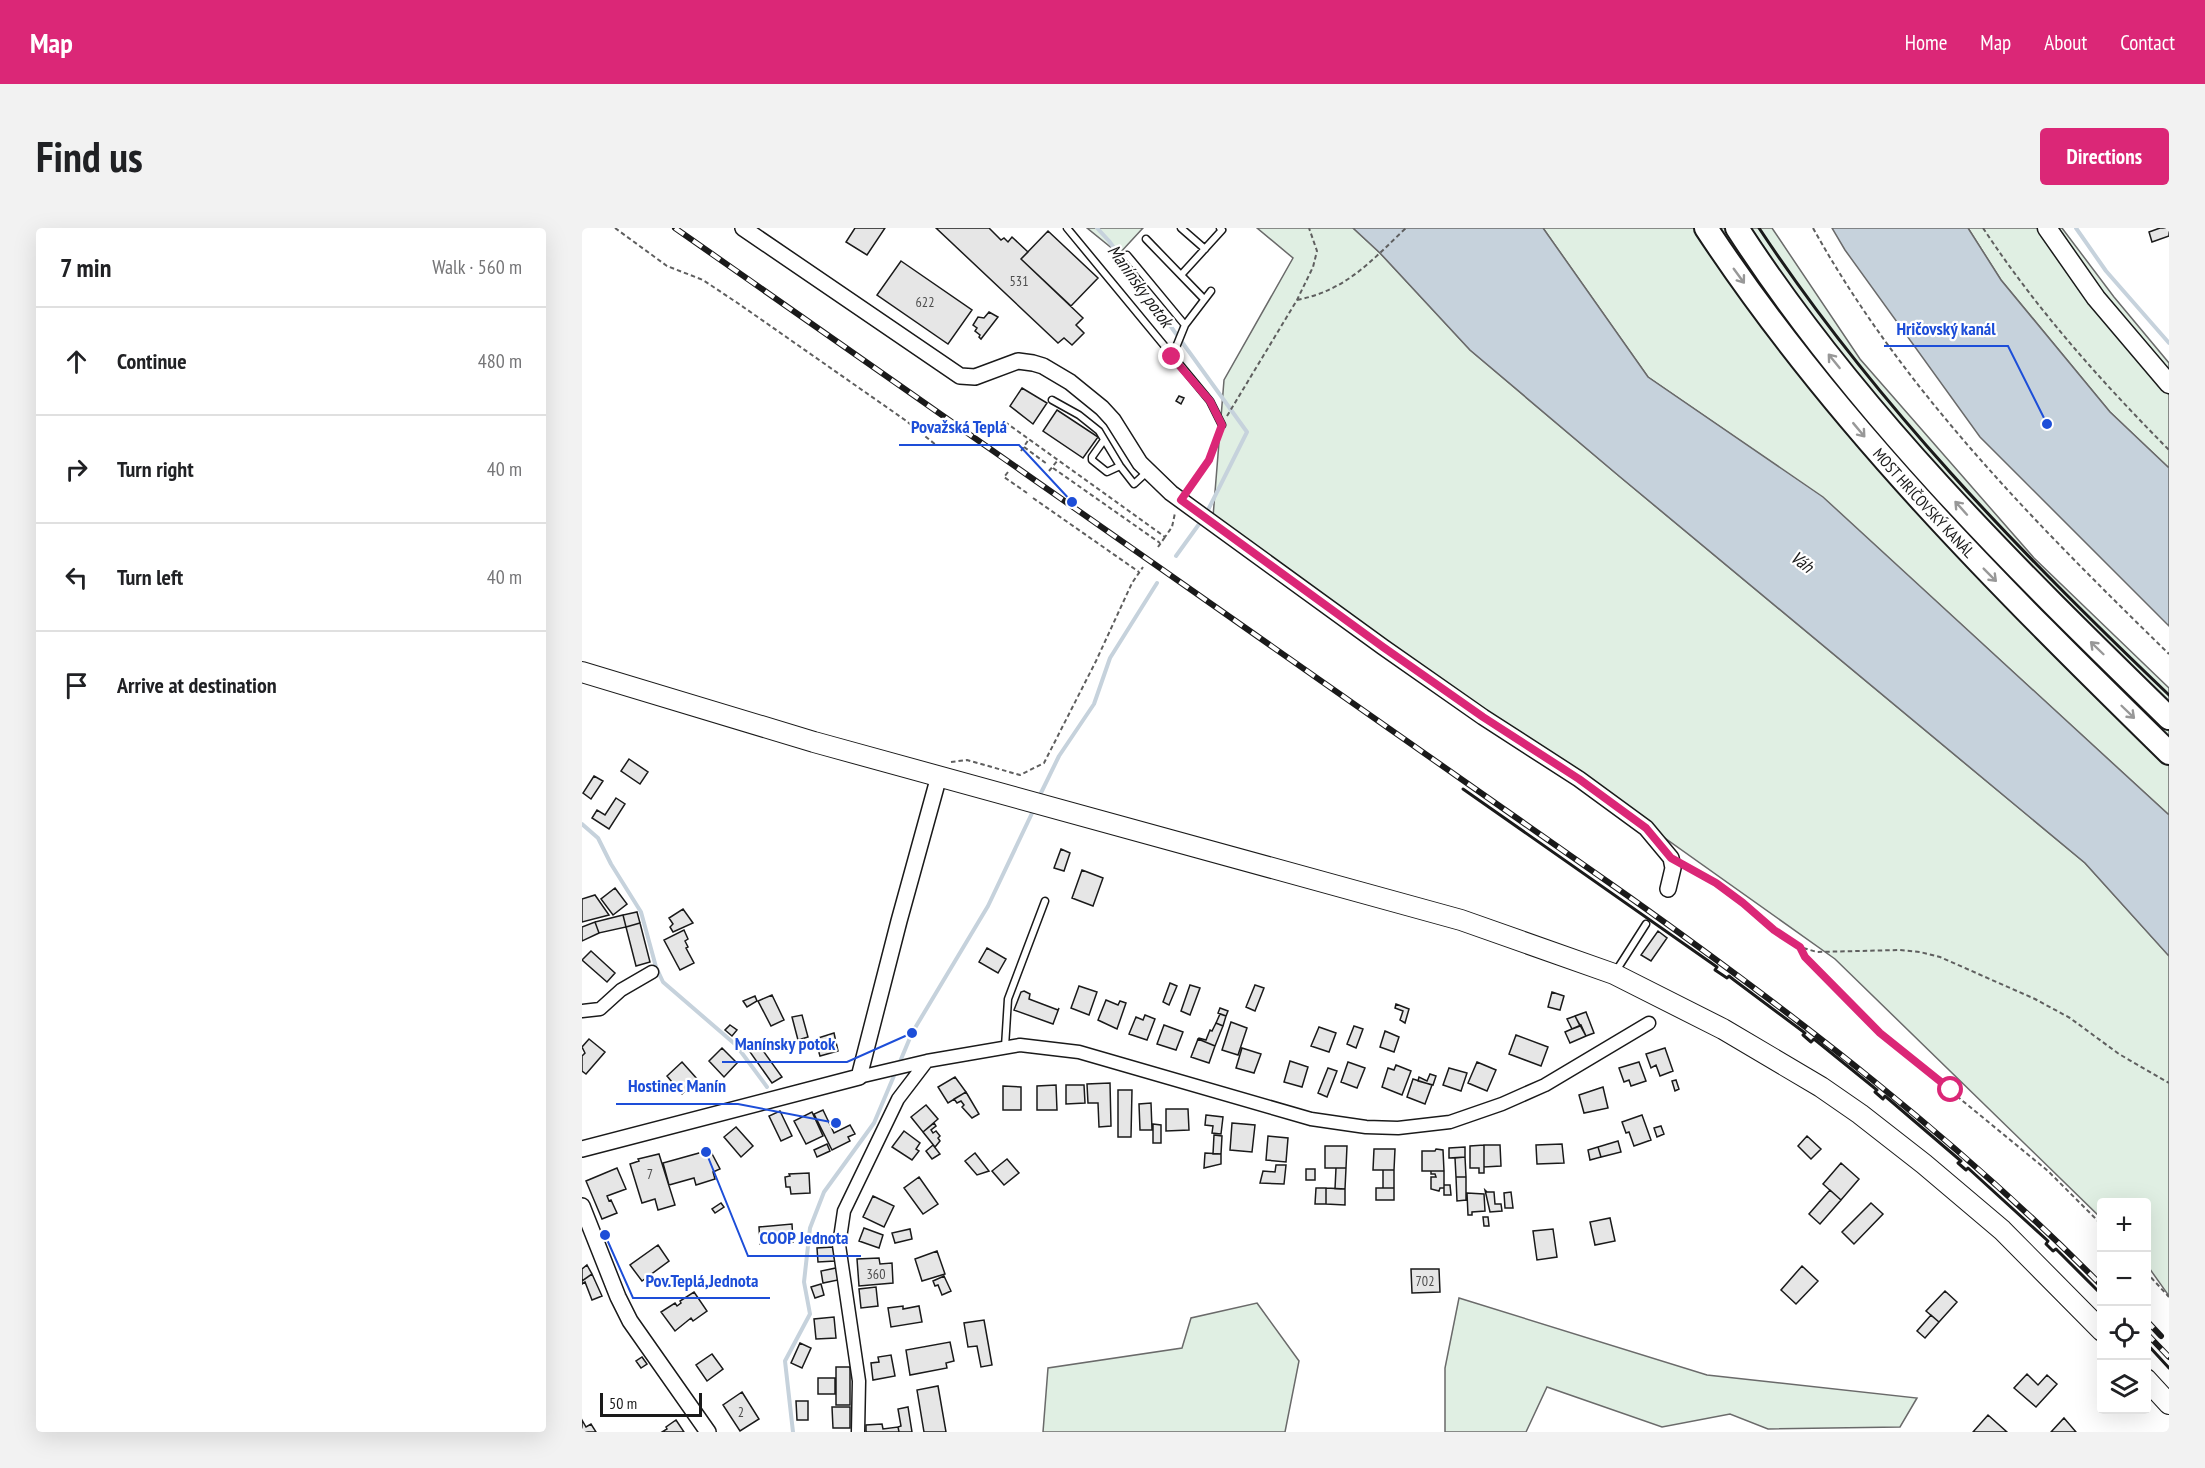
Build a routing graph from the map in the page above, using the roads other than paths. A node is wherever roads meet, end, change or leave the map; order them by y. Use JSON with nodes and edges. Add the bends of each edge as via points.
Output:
{"nodes":[{"id":1,"x":743,"y":228,"type":"edge"},
{"id":2,"x":1067,"y":228,"type":"edge"},
{"id":3,"x":1181,"y":228,"type":"edge"},
{"id":4,"x":1220,"y":228,"type":"edge"},
{"id":5,"x":1706,"y":228,"type":"edge"},
{"id":6,"x":1737,"y":228,"type":"edge"},
{"id":7,"x":2047,"y":228,"type":"edge"},
{"id":8,"x":1146,"y":239,"type":"dead end"},
{"id":9,"x":1205,"y":249,"type":"junction"},
{"id":10,"x":1127,"y":255,"type":"dead end"},
{"id":11,"x":1181,"y":275,"type":"junction"},
{"id":12,"x":1211,"y":291,"type":"dead end"},
{"id":13,"x":1204,"y":299,"type":"junction"},
{"id":14,"x":1185,"y":325,"type":"junction"},
{"id":15,"x":1172,"y":357,"type":"junction"},
{"id":16,"x":2169,"y":384,"type":"edge"},
{"id":17,"x":1052,"y":400,"type":"dead end"},
{"id":18,"x":1222,"y":425,"type":"road end"},
{"id":19,"x":1104,"y":440,"type":"junction"},
{"id":20,"x":1120,"y":466,"type":"junction"},
{"id":21,"x":1148,"y":472,"type":"junction"},
{"id":22,"x":582,"y":672,"type":"edge"},
{"id":23,"x":2169,"y":718,"type":"edge"},
{"id":24,"x":2169,"y":753,"type":"edge"},
{"id":25,"x":939,"y":776,"type":"junction"},
{"id":26,"x":1668,"y":889,"type":"dead end"},
{"id":27,"x":1045,"y":901,"type":"dead end"},
{"id":28,"x":1646,"y":924,"type":"dead end"},
{"id":29,"x":652,"y":972,"type":"dead end"},
{"id":30,"x":1614,"y":974,"type":"junction"},
{"id":31,"x":582,"y":1011,"type":"edge"},
{"id":32,"x":1649,"y":1023,"type":"dead end"},
{"id":33,"x":1005,"y":1047,"type":"junction"},
{"id":34,"x":927,"y":1061,"type":"junction"},
{"id":35,"x":859,"y":1077,"type":"junction"},
{"id":36,"x":582,"y":1149,"type":"edge"},
{"id":37,"x":582,"y":1206,"type":"edge"},
{"id":38,"x":2097,"y":1326,"type":"edge"},
{"id":39,"x":2151,"y":1384,"type":"edge"},
{"id":40,"x":2169,"y":1404,"type":"edge"},
{"id":41,"x":708,"y":1432,"type":"edge"},
{"id":42,"x":858,"y":1432,"type":"edge"}],
"edges":[{"from":1,"to":21,"type":"street","via":[[951,372],[975,377],[1026,361],[1070,382],[1102,408]]},
{"from":2,"to":15,"type":"lane"},
{"from":3,"to":9,"type":"lane"},
{"from":4,"to":9,"type":"lane"},
{"from":5,"to":24,"type":"highway","name":"MOST HRIČOVSKÝ KANÁL","one_way":true,"via":[[1796,354],[1924,505]]},
{"from":23,"to":6,"type":"highway","name":"MOST HRIČOVSKÝ KANÁL","one_way":true,"via":[[1998,549],[1878,416],[1811,332]]},
{"from":7,"to":16,"type":"main road","via":[[2096,298]]},
{"from":8,"to":11,"type":"lane"},
{"from":9,"to":11,"type":"lane"},
{"from":10,"to":14,"type":"lane"},
{"from":11,"to":13,"type":"lane"},
{"from":12,"to":13,"type":"lane"},
{"from":13,"to":14,"type":"lane"},
{"from":14,"to":15,"type":"lane"},
{"from":15,"to":18,"type":"lane","via":[[1210,401]]},
{"from":17,"to":19,"type":"lane","via":[[1093,426]]},
{"from":19,"to":20,"type":"lane"},
{"from":19,"to":20,"type":"lane","via":[[1092,460],[1107,472]]},
{"from":20,"to":21,"type":"lane","via":[[1134,484]]},
{"from":21,"to":26,"type":"street","via":[[1186,504],[1474,711],[1627,814],[1656,838],[1671,858]]},
{"from":22,"to":25,"type":"main road"},
{"from":25,"to":30,"type":"main road","via":[[1461,920]]},
{"from":25,"to":35,"type":"street"},
{"from":27,"to":33,"type":"lane","via":[[1008,999]]},
{"from":28,"to":30,"type":"lane"},
{"from":29,"to":31,"type":"street","via":[[621,990],[600,1009]]},
{"from":30,"to":38,"type":"main road","via":[[1723,1029],[1860,1114],[2002,1230]]},
{"from":32,"to":33,"type":"street","via":[[1545,1085],[1502,1104],[1450,1122],[1398,1128],[1311,1119],[1079,1052],[1020,1045]]},
{"from":33,"to":34,"type":"street"},
{"from":34,"to":35,"type":"street"},
{"from":34,"to":42,"type":"street","via":[[898,1099],[844,1211],[839,1245],[859,1381]]},
{"from":35,"to":36,"type":"street"},
{"from":37,"to":41,"type":"street","via":[[630,1321]]},
{"from":39,"to":40,"type":"main road"}]}
